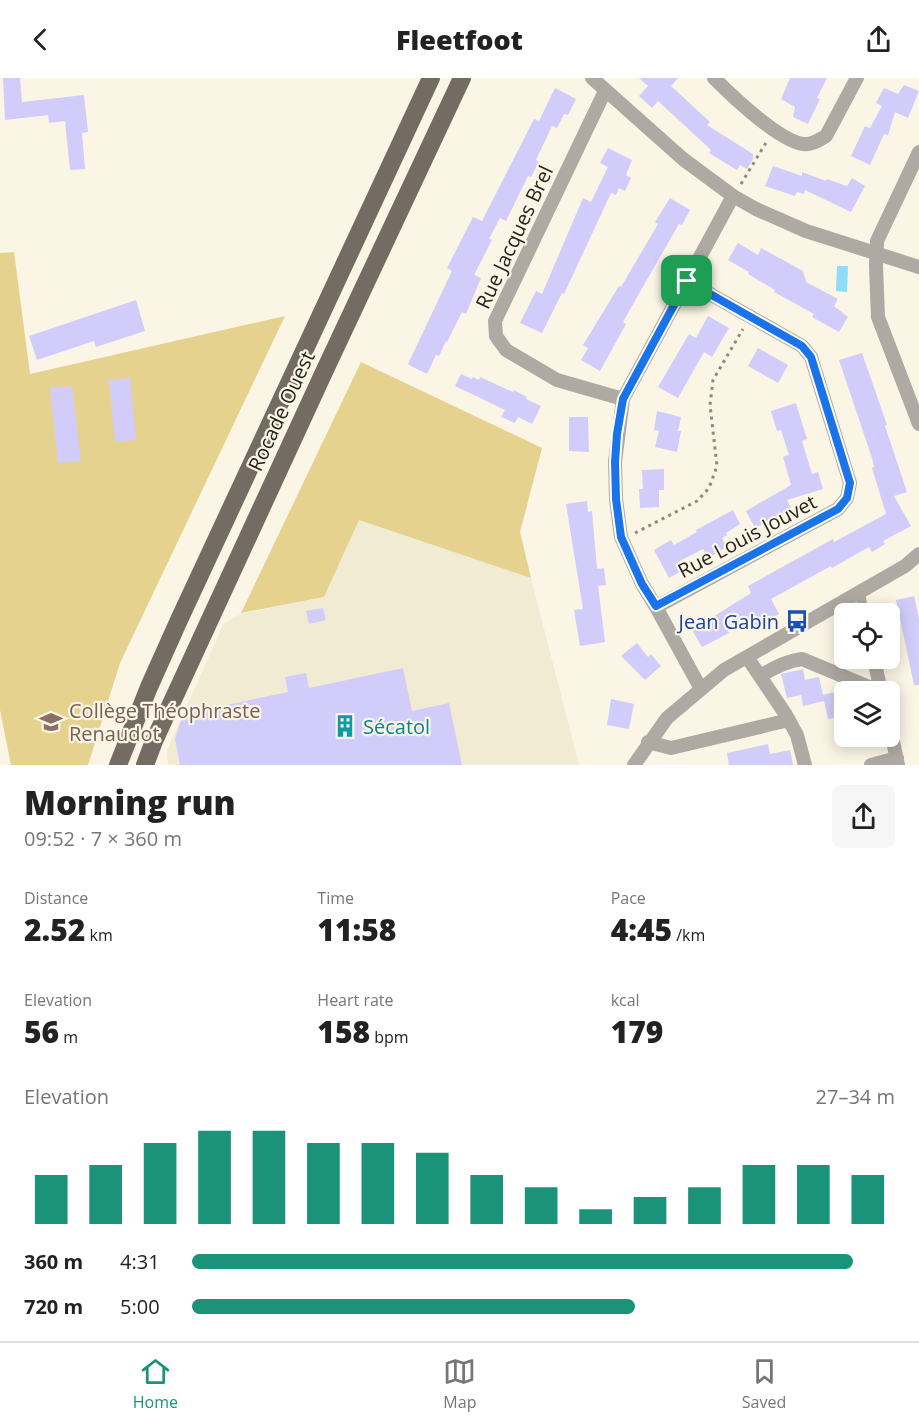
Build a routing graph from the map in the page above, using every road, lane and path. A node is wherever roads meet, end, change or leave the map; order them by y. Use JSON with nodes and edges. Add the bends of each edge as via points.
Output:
{"nodes":[{"id":1,"x":431,"y":78,"type":"edge"},
{"id":2,"x":462,"y":78,"type":"edge"},
{"id":3,"x":592,"y":78,"type":"edge"},
{"id":4,"x":714,"y":78,"type":"edge"},
{"id":5,"x":857,"y":78,"type":"edge"},
{"id":6,"x":605,"y":91,"type":"junction"},
{"id":7,"x":774,"y":129,"type":"junction"},
{"id":8,"x":919,"y":152,"type":"edge"},
{"id":9,"x":733,"y":196,"type":"junction"},
{"id":10,"x":877,"y":252,"type":"junction"},
{"id":11,"x":919,"y":267,"type":"edge"},
{"id":12,"x":687,"y":281,"type":"junction"},
{"id":13,"x":750,"y":317,"type":"junction"},
{"id":14,"x":623,"y":399,"type":"junction"},
{"id":15,"x":919,"y":424,"type":"edge"},
{"id":16,"x":621,"y":537,"type":"junction"},
{"id":17,"x":918,"y":557,"type":"edge"},
{"id":18,"x":860,"y":593,"type":"junction"},
{"id":19,"x":862,"y":603,"type":"edge"},
{"id":20,"x":656,"y":606,"type":"junction"},
{"id":21,"x":747,"y":657,"type":"junction"},
{"id":22,"x":760,"y":676,"type":"junction"},
{"id":23,"x":855,"y":681,"type":"edge"},
{"id":24,"x":701,"y":689,"type":"junction"},
{"id":25,"x":789,"y":720,"type":"junction"},
{"id":26,"x":648,"y":742,"type":"junction"},
{"id":27,"x":894,"y":747,"type":"edge"},
{"id":28,"x":897,"y":762,"type":"edge"},
{"id":29,"x":118,"y":765,"type":"edge"},
{"id":30,"x":145,"y":765,"type":"edge"},
{"id":31,"x":634,"y":765,"type":"edge"},
{"id":32,"x":805,"y":765,"type":"edge"},
{"id":33,"x":871,"y":765,"type":"edge"}],
"edges":[{"from":1,"to":29,"type":"main road","name":"Rocade Ouest","via":[[179,620]]},
{"from":2,"to":30,"type":"main road","name":"Rocade Ouest","via":[[233,567]]},
{"from":3,"to":6,"type":"street"},
{"from":4,"to":7,"type":"street"},
{"from":5,"to":7,"type":"street","via":[[826,136],[817,142],[806,145],[790,141]]},
{"from":6,"to":9,"type":"street","via":[[683,159]]},
{"from":6,"to":14,"type":"street","name":"Rue Jacques Brel","via":[[495,321],[496,336],[506,350],[557,380]]},
{"from":7,"to":9,"type":"path"},
{"from":8,"to":10,"type":"street","via":[[877,241]]},
{"from":9,"to":10,"type":"street","via":[[806,231]]},
{"from":9,"to":12,"type":"street"},
{"from":10,"to":11,"type":"street"},
{"from":10,"to":15,"type":"street","via":[[878,317]]},
{"from":12,"to":13,"type":"street","name":"Rue Louis Jouvet"},
{"from":12,"to":14,"type":"street"},
{"from":13,"to":16,"type":"path","via":[[713,380],[710,405],[717,466],[709,488],[697,501]]},
{"from":13,"to":20,"type":"street","name":"Rue Louis Jouvet","via":[[802,346],[811,357],[850,483],[847,498],[838,509]]},
{"from":14,"to":16,"type":"street","via":[[615,462]]},
{"from":16,"to":20,"type":"street"},
{"from":17,"to":18,"type":"street"},
{"from":18,"to":19,"type":"street"},
{"from":18,"to":21,"type":"street"},
{"from":20,"to":24,"type":"street"},
{"from":21,"to":22,"type":"street"},
{"from":21,"to":24,"type":"street"},
{"from":22,"to":23,"type":"street","via":[[802,659]]},
{"from":22,"to":25,"type":"street"},
{"from":24,"to":26,"type":"street","via":[[667,718]]},
{"from":25,"to":26,"type":"street","via":[[671,748]]},
{"from":25,"to":32,"type":"street"},
{"from":26,"to":31,"type":"street"},
{"from":27,"to":28,"type":"street"},
{"from":28,"to":33,"type":"street"}]}
